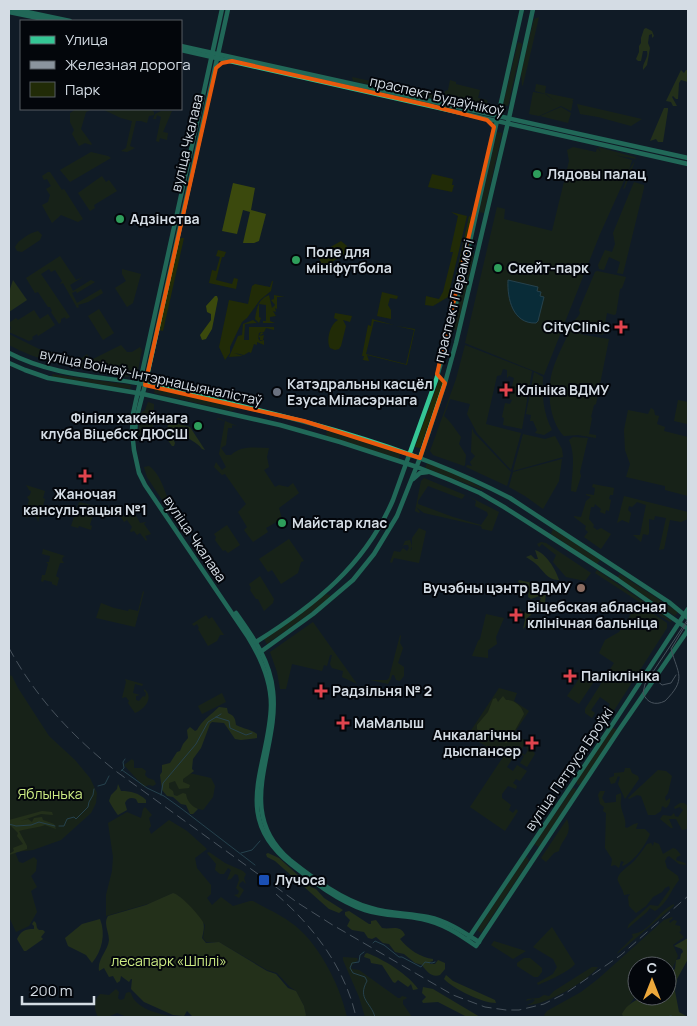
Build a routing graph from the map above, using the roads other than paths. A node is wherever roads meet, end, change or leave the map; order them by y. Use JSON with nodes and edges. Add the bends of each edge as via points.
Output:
{"nodes":[{"id":1,"x":13,"y":9,"type":"edge"},
{"id":2,"x":222,"y":9,"type":"edge"},
{"id":3,"x":228,"y":9,"type":"edge"},
{"id":4,"x":522,"y":9,"type":"edge"},
{"id":5,"x":533,"y":9,"type":"edge"},
{"id":6,"x":9,"y":12,"type":"edge"},
{"id":7,"x":48,"y":20,"type":"edge"},
{"id":8,"x":65,"y":20,"type":"edge"},
{"id":9,"x":218,"y":26,"type":"junction"},
{"id":10,"x":224,"y":28,"type":"junction"},
{"id":11,"x":517,"y":33,"type":"junction"},
{"id":12,"x":527,"y":36,"type":"junction"},
{"id":13,"x":216,"y":40,"type":"junction"},
{"id":14,"x":222,"y":41,"type":"junction"},
{"id":15,"x":514,"y":44,"type":"junction"},
{"id":16,"x":182,"y":46,"type":"edge"},
{"id":17,"x":524,"y":46,"type":"junction"},
{"id":18,"x":182,"y":50,"type":"edge"},
{"id":19,"x":201,"y":52,"type":"junction"},
{"id":20,"x":212,"y":55,"type":"junction"},
{"id":21,"x":218,"y":56,"type":"junction"},
{"id":22,"x":232,"y":59,"type":"junction"},
{"id":23,"x":216,"y":68,"type":"junction"},
{"id":24,"x":209,"y":70,"type":"junction"},
{"id":25,"x":500,"y":106,"type":"junction"},
{"id":26,"x":511,"y":108,"type":"junction"},
{"id":27,"x":488,"y":113,"type":"junction"},
{"id":28,"x":498,"y":115,"type":"junction"},
{"id":29,"x":510,"y":118,"type":"junction"},
{"id":30,"x":487,"y":120,"type":"junction"},
{"id":31,"x":519,"y":120,"type":"junction"},
{"id":32,"x":497,"y":122,"type":"junction"},
{"id":33,"x":508,"y":124,"type":"junction"},
{"id":34,"x":518,"y":126,"type":"junction"},
{"id":35,"x":495,"y":130,"type":"junction"},
{"id":36,"x":506,"y":133,"type":"junction"},
{"id":37,"x":196,"y":144,"type":"junction"},
{"id":38,"x":688,"y":158,"type":"edge"},
{"id":39,"x":688,"y":164,"type":"edge"},
{"id":40,"x":470,"y":244,"type":"junction"},
{"id":41,"x":479,"y":246,"type":"junction"},
{"id":42,"x":468,"y":252,"type":"junction"},
{"id":43,"x":477,"y":254,"type":"junction"},
{"id":44,"x":9,"y":353,"type":"edge"},
{"id":45,"x":149,"y":354,"type":"junction"},
{"id":46,"x":9,"y":363,"type":"edge"},
{"id":47,"x":50,"y":370,"type":"junction"},
{"id":48,"x":439,"y":371,"type":"junction"},
{"id":49,"x":448,"y":373,"type":"junction"},
{"id":50,"x":48,"y":378,"type":"junction"},
{"id":51,"x":436,"y":380,"type":"junction"},
{"id":52,"x":445,"y":383,"type":"junction"},
{"id":53,"x":139,"y":384,"type":"junction"},
{"id":54,"x":145,"y":385,"type":"junction"},
{"id":55,"x":137,"y":393,"type":"junction"},
{"id":56,"x":143,"y":394,"type":"junction"},
{"id":57,"x":239,"y":406,"type":"junction"},
{"id":58,"x":237,"y":415,"type":"junction"},
{"id":59,"x":320,"y":426,"type":"junction"},
{"id":60,"x":330,"y":428,"type":"junction"},
{"id":61,"x":318,"y":435,"type":"junction"},
{"id":62,"x":327,"y":438,"type":"junction"},
{"id":63,"x":413,"y":444,"type":"junction"},
{"id":64,"x":424,"y":446,"type":"junction"},
{"id":65,"x":400,"y":451,"type":"junction"},
{"id":66,"x":410,"y":455,"type":"junction"},
{"id":67,"x":420,"y":458,"type":"junction"},
{"id":68,"x":396,"y":460,"type":"junction"},
{"id":69,"x":429,"y":461,"type":"junction"},
{"id":70,"x":407,"y":464,"type":"junction"},
{"id":71,"x":417,"y":467,"type":"junction"},
{"id":72,"x":429,"y":472,"type":"junction"},
{"id":73,"x":402,"y":478,"type":"junction"},
{"id":74,"x":412,"y":480,"type":"junction"},
{"id":75,"x":485,"y":484,"type":"junction"},
{"id":76,"x":492,"y":488,"type":"junction"},
{"id":77,"x":480,"y":493,"type":"junction"},
{"id":78,"x":487,"y":497,"type":"junction"},
{"id":79,"x":386,"y":514,"type":"junction"},
{"id":80,"x":396,"y":519,"type":"junction"},
{"id":81,"x":383,"y":522,"type":"junction"},
{"id":82,"x":391,"y":527,"type":"junction"},
{"id":83,"x":614,"y":566,"type":"junction"},
{"id":84,"x":623,"y":572,"type":"junction"},
{"id":85,"x":608,"y":574,"type":"junction"},
{"id":86,"x":618,"y":580,"type":"junction"},
{"id":87,"x":332,"y":586,"type":"junction"},
{"id":88,"x":324,"y":593,"type":"junction"},
{"id":89,"x":339,"y":593,"type":"junction"},
{"id":90,"x":331,"y":600,"type":"junction"},
{"id":91,"x":688,"y":609,"type":"edge"},
{"id":92,"x":687,"y":616,"type":"edge"},
{"id":93,"x":680,"y":623,"type":"junction"},
{"id":94,"x":688,"y":630,"type":"edge"},
{"id":95,"x":254,"y":643,"type":"junction"},
{"id":96,"x":260,"y":652,"type":"junction"},
{"id":97,"x":630,"y":698,"type":"junction"},
{"id":98,"x":637,"y":704,"type":"junction"},
{"id":99,"x":575,"y":780,"type":"junction"},
{"id":100,"x":583,"y":785,"type":"junction"},
{"id":101,"x":570,"y":788,"type":"junction"},
{"id":102,"x":577,"y":793,"type":"junction"},
{"id":103,"x":469,"y":938,"type":"junction"},
{"id":104,"x":477,"y":944,"type":"joint"}],
"edges":[{"from":1,"to":8,"type":"main road"},
{"from":2,"to":9,"type":"main road","name":"вуліца Чкалава"},
{"from":3,"to":10,"type":"main road","name":"вуліца Чкалава"},
{"from":4,"to":11,"type":"main road","name":"праспект Перамогі"},
{"from":5,"to":12,"type":"main road","name":"праспект Перамогі"},
{"from":6,"to":7,"type":"main road"},
{"from":9,"to":10,"type":"main road","via":[[220,30]]},
{"from":9,"to":13,"type":"main road","name":"вуліца Чкалава"},
{"from":10,"to":14,"type":"main road","name":"вуліца Чкалава"},
{"from":11,"to":12,"type":"main road","via":[[520,39]]},
{"from":11,"to":15,"type":"main road","name":"праспект Перамогі"},
{"from":12,"to":17,"type":"main road","name":"праспект Перамогі"},
{"from":13,"to":19,"type":"main road"},
{"from":13,"to":20,"type":"main road","name":"вуліца Чкалава"},
{"from":14,"to":21,"type":"main road","name":"вуліца Чкалава"},
{"from":14,"to":22,"type":"main road"},
{"from":15,"to":17,"type":"main road","via":[[520,40]]},
{"from":15,"to":25,"type":"main road","name":"праспект Перамогі"},
{"from":16,"to":19,"type":"main road","name":"праспект Будаўнікоў"},
{"from":17,"to":26,"type":"main road","name":"праспект Перамогі"},
{"from":18,"to":19,"type":"main road","name":"праспект Будаўнікоў"},
{"from":19,"to":20,"type":"main road","name":"праспект Будаўнікоў"},
{"from":19,"to":24,"type":"main road"},
{"from":20,"to":21,"type":"main road","name":"праспект Будаўнікоў"},
{"from":20,"to":24,"type":"main road","name":"вуліца Чкалава"},
{"from":21,"to":22,"type":"main road","name":"праспект Будаўнікоў"},
{"from":21,"to":23,"type":"main road","name":"вуліца Чкалава"},
{"from":22,"to":23,"type":"main road"},
{"from":22,"to":27,"type":"main road","name":"праспект Будаўнікоў"},
{"from":22,"to":30,"type":"main road","name":"праспект Будаўнікоў"},
{"from":23,"to":37,"type":"main road","name":"вуліца Чкалава"},
{"from":24,"to":37,"type":"main road","name":"вуліца Чкалава"},
{"from":25,"to":27,"type":"main road"},
{"from":25,"to":28,"type":"main road","name":"праспект Перамогі"},
{"from":26,"to":29,"type":"main road","name":"праспект Перамогі"},
{"from":26,"to":31,"type":"main road"},
{"from":27,"to":28,"type":"main road","name":"праспект Будаўнікоў"},
{"from":28,"to":29,"type":"main road","name":"праспект Будаўнікоў"},
{"from":28,"to":32,"type":"main road","name":"праспект Перамогі"},
{"from":29,"to":31,"type":"main road","name":"праспект Будаўнікоў"},
{"from":29,"to":33,"type":"main road","name":"праспект Перамогі"},
{"from":30,"to":32,"type":"main road","name":"праспект Будаўнікоў"},
{"from":30,"to":35,"type":"main road"},
{"from":31,"to":38,"type":"main road","name":"праспект Будаўнікоў"},
{"from":32,"to":33,"type":"main road","name":"праспект Будаўнікоў"},
{"from":32,"to":35,"type":"main road","name":"праспект Перамогі"},
{"from":33,"to":34,"type":"main road","name":"праспект Будаўнікоў"},
{"from":33,"to":36,"type":"main road","name":"праспект Перамогі"},
{"from":34,"to":36,"type":"main road"},
{"from":34,"to":39,"type":"main road","name":"праспект Будаўнікоў"},
{"from":35,"to":40,"type":"main road","name":"праспект Перамогі"},
{"from":36,"to":41,"type":"main road","name":"праспект Перамогі"},
{"from":37,"to":45,"type":"main road","name":"вуліца Чкалава"},
{"from":40,"to":41,"type":"main road","via":[[473,248]]},
{"from":40,"to":42,"type":"main road","name":"праспект Перамогі"},
{"from":41,"to":43,"type":"main road","name":"праспект Перамогі"},
{"from":42,"to":43,"type":"main road","via":[[473,250]]},
{"from":42,"to":48,"type":"main road","name":"праспект Перамогі"},
{"from":43,"to":49,"type":"main road","name":"праспект Перамогі"},
{"from":44,"to":47,"type":"main road","name":"вуліца Воінаў-Інтэрнацыяналістаў"},
{"from":45,"to":53,"type":"main road","name":"вуліца Чкалава"},
{"from":45,"to":54,"type":"main road","name":"вуліца Чкалава"},
{"from":46,"to":50,"type":"main road","name":"вуліца Воінаў-Інтэрнацыяналістаў"},
{"from":47,"to":50,"type":"main road"},
{"from":47,"to":53,"type":"main road","name":"вуліца Воінаў-Інтэрнацыяналістаў"},
{"from":48,"to":49,"type":"main road","via":[[442,376]]},
{"from":48,"to":51,"type":"main road","name":"праспект Перамогі"},
{"from":49,"to":52,"type":"main road","name":"праспект Перамогі"},
{"from":50,"to":55,"type":"main road","name":"вуліца Воінаў-Інтэрнацыяналістаў"},
{"from":51,"to":52,"type":"main road","via":[[442,378]]},
{"from":51,"to":63,"type":"main road","name":"праспект Перамогі"},
{"from":52,"to":64,"type":"main road","name":"праспект Перамогі"},
{"from":53,"to":54,"type":"main road","name":"вуліца Воінаў-Інтэрнацыяналістаў"},
{"from":53,"to":55,"type":"main road","name":"вуліца Чкалава"},
{"from":54,"to":56,"type":"main road","name":"вуліца Чкалава"},
{"from":54,"to":57,"type":"main road","name":"вуліца Воінаў-Інтэрнацыяналістаў"},
{"from":55,"to":56,"type":"main road","name":"вуліца Воінаў-Інтэрнацыяналістаў"},
{"from":55,"to":95,"type":"main road","name":"вуліца Чкалава","via":[[132,431],[142,479]]},
{"from":56,"to":58,"type":"main road","name":"вуліца Воінаў-Інтэрнацыяналістаў"},
{"from":56,"to":95,"type":"main road","name":"вуліца Чкалава","via":[[135,439],[144,478]]},
{"from":57,"to":58,"type":"main road"},
{"from":57,"to":59,"type":"main road","name":"вуліца Воінаў-Інтэрнацыяналістаў"},
{"from":58,"to":61,"type":"main road","name":"вуліца Воінаў-Інтэрнацыяналістаў"},
{"from":59,"to":60,"type":"main road","name":"вуліца Воінаў-Інтэрнацыяналістаў"},
{"from":59,"to":61,"type":"main road","via":[[323,431]]},
{"from":60,"to":62,"type":"main road","via":[[325,432]]},
{"from":60,"to":65,"type":"main road","name":"вуліца Воінаў-Інтэрнацыяналістаў"},
{"from":61,"to":62,"type":"main road","name":"вуліца Воінаў-Інтэрнацыяналістаў"},
{"from":62,"to":68,"type":"main road","name":"вуліца Воінаў-Інтэрнацыяналістаў"},
{"from":63,"to":65,"type":"main road"},
{"from":63,"to":66,"type":"main road","name":"праспект Перамогі"},
{"from":64,"to":67,"type":"main road","name":"праспект Перамогі"},
{"from":64,"to":69,"type":"main road"},
{"from":65,"to":66,"type":"main road","name":"вуліца Воінаў-Інтэрнацыяналістаў"},
{"from":66,"to":67,"type":"main road","name":"вуліца Воінаў-Інтэрнацыяналістаў"},
{"from":66,"to":70,"type":"main road","name":"праспект Перамогі"},
{"from":67,"to":69,"type":"main road","name":"вуліца Воінаў-Інтэрнацыяналістаў"},
{"from":67,"to":71,"type":"main road","name":"праспект Перамогі"},
{"from":68,"to":70,"type":"main road","name":"вуліца Воінаў-Інтэрнацыяналістаў"},
{"from":68,"to":73,"type":"main road","via":[[402,470]]},
{"from":69,"to":75,"type":"main road","name":"вуліца Воінаў-Інтэрнацыяналістаў"},
{"from":70,"to":71,"type":"main road","name":"вуліца Воінаў-Інтэрнацыяналістаў"},
{"from":70,"to":73,"type":"main road","name":"праспект Перамогі"},
{"from":71,"to":72,"type":"main road","name":"вуліца Воінаў-Інтэрнацыяналістаў"},
{"from":71,"to":74,"type":"main road","name":"праспект Перамогі"},
{"from":72,"to":74,"type":"main road","via":[[420,473]]},
{"from":72,"to":77,"type":"main road","name":"вуліца Воінаў-Інтэрнацыяналістаў"},
{"from":73,"to":79,"type":"main road","name":"праспект Перамогі"},
{"from":74,"to":80,"type":"main road","name":"праспект Перамогі"},
{"from":75,"to":76,"type":"main road","name":"вуліца Воінаў-Інтэрнацыяналістаў"},
{"from":75,"to":77,"type":"main road","via":[[485,491]]},
{"from":76,"to":78,"type":"main road","via":[[486,492]]},
{"from":76,"to":83,"type":"main road","name":"вуліца Воінаў-Інтэрнацыяналістаў"},
{"from":77,"to":78,"type":"main road","name":"вуліца Воінаў-Інтэрнацыяналістаў"},
{"from":78,"to":85,"type":"main road","name":"вуліца Воінаў-Інтэрнацыяналістаў"},
{"from":79,"to":80,"type":"main road","via":[[389,519]]},
{"from":79,"to":81,"type":"main road","name":"праспект Перамогі"},
{"from":80,"to":82,"type":"main road","name":"праспект Перамогі"},
{"from":81,"to":82,"type":"main road","via":[[388,521]]},
{"from":81,"to":87,"type":"main road","name":"праспект Перамогі","via":[[362,553]]},
{"from":82,"to":89,"type":"main road","name":"праспект Перамогі","via":[[363,569]]},
{"from":83,"to":84,"type":"main road","name":"вуліца Воінаў-Інтэрнацыяналістаў"},
{"from":83,"to":85,"type":"main road","via":[[614,573]]},
{"from":84,"to":86,"type":"main road","via":[[617,574]]},
{"from":84,"to":92,"type":"main road","name":"вуліца Воінаў-Інтэрнацыяналістаў"},
{"from":85,"to":86,"type":"main road","name":"вуліца Воінаў-Інтэрнацыяналістаў"},
{"from":86,"to":93,"type":"main road","name":"вуліца Воінаў-Інтэрнацыяналістаў"},
{"from":87,"to":88,"type":"main road","name":"праспект Перамогі"},
{"from":87,"to":89,"type":"main road","via":[[333,592]]},
{"from":88,"to":90,"type":"main road","via":[[330,594]]},
{"from":88,"to":95,"type":"main road","name":"праспект Перамогі"},
{"from":89,"to":90,"type":"main road","name":"праспект Перамогі"},
{"from":90,"to":96,"type":"main road","name":"праспект Перамогі"},
{"from":91,"to":92,"type":"main road","name":"вуліца Пятруся Броўкі"},
{"from":92,"to":93,"type":"main road","name":"вуліца Пятруся Броўкі"},
{"from":93,"to":94,"type":"main road","name":"вуліца Воінаў-Інтэрнацыяналістаў"},
{"from":93,"to":97,"type":"main road","name":"вуліца Пятруся Броўкі"},
{"from":94,"to":98,"type":"main road","name":"вуліца Пятруся Броўкі"},
{"from":95,"to":96,"type":"main road","name":"вуліца Чкалава"},
{"from":96,"to":103,"type":"main road","name":"вуліца Чкалава","via":[[271,704],[258,779],[257,808],[262,828],[274,847],[303,874],[351,904],[378,913],[432,922]]},
{"from":97,"to":98,"type":"main road","via":[[637,699]]},
{"from":97,"to":99,"type":"main road","name":"вуліца Пятруся Броўкі"},
{"from":98,"to":100,"type":"main road","name":"вуліца Пятруся Броўкі"},
{"from":99,"to":100,"type":"main road","via":[[577,786]]},
{"from":99,"to":101,"type":"main road","name":"вуліца Пятруся Броўкі"},
{"from":100,"to":102,"type":"main road","name":"вуліца Пятруся Броўкі"},
{"from":101,"to":102,"type":"main road","via":[[576,787]]},
{"from":101,"to":103,"type":"main road","name":"вуліца Пятруся Броўкі"},
{"from":102,"to":104,"type":"main road","name":"вуліца Пятруся Броўкі"},
{"from":103,"to":104,"type":"main road","name":"вуліца Чкалава"}]}
